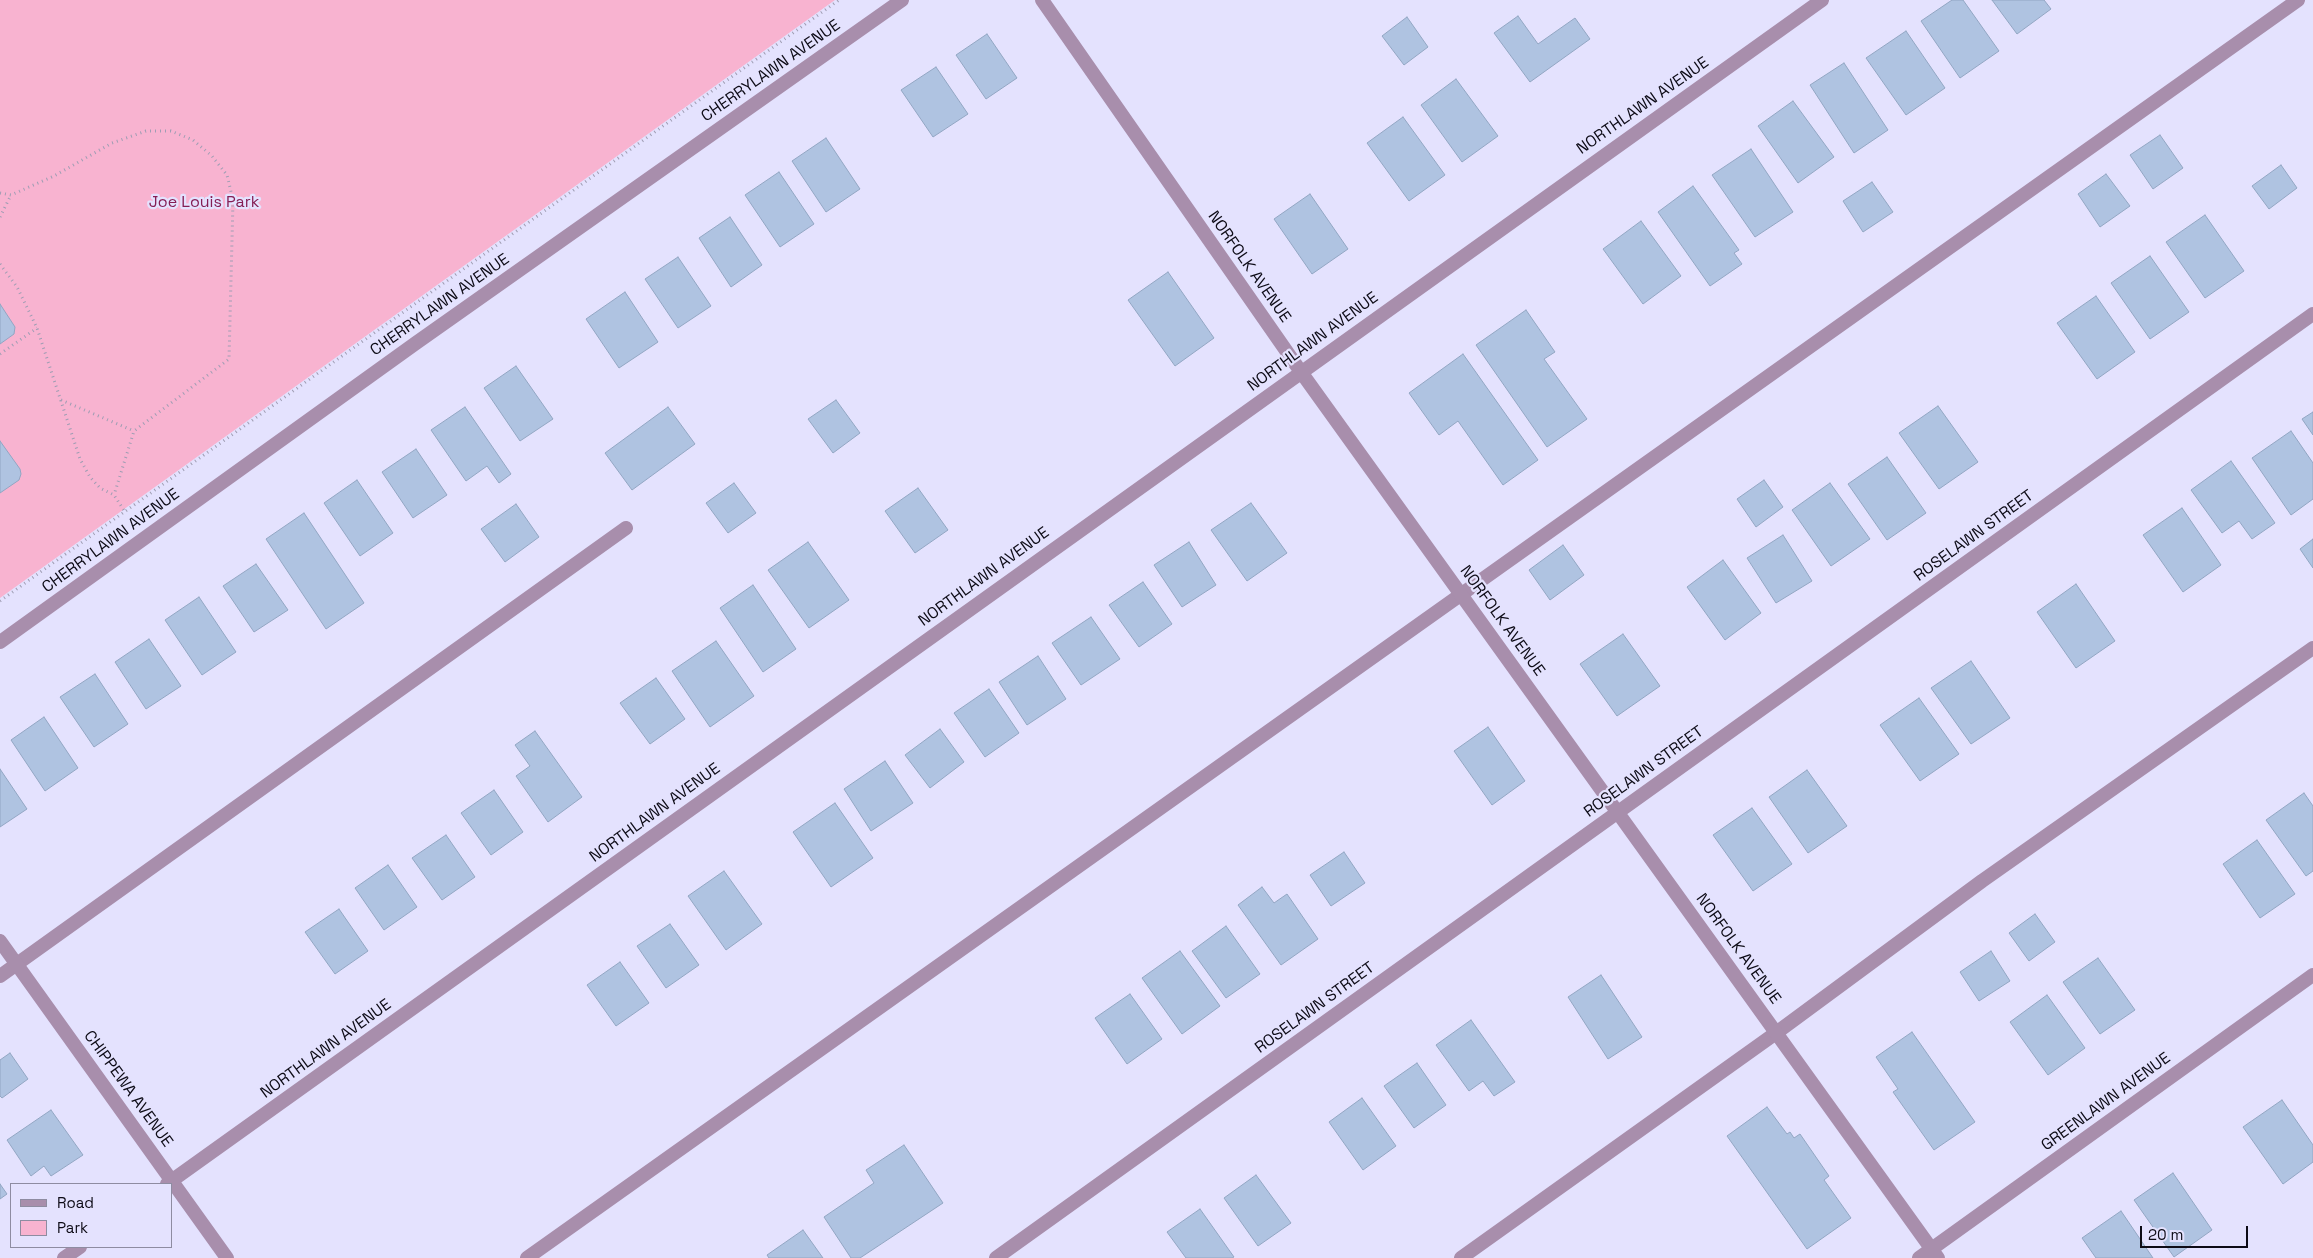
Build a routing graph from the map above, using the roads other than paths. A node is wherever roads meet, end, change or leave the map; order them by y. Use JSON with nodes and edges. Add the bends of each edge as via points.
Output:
{"nodes":[{"id":1,"x":902,"y":0,"type":"edge"},
{"id":2,"x":1042,"y":0,"type":"edge"},
{"id":3,"x":1822,"y":0,"type":"edge"},
{"id":4,"x":2298,"y":0,"type":"edge"},
{"id":5,"x":2313,"y":314,"type":"edge"},
{"id":6,"x":1301,"y":372,"type":"junction"},
{"id":7,"x":626,"y":528,"type":"dead end"},
{"id":8,"x":1461,"y":594,"type":"junction"},
{"id":9,"x":0,"y":642,"type":"edge"},
{"id":10,"x":2313,"y":648,"type":"edge"},
{"id":11,"x":1618,"y":812,"type":"junction"},
{"id":12,"x":0,"y":941,"type":"edge"},
{"id":13,"x":16,"y":964,"type":"junction"},
{"id":14,"x":2313,"y":975,"type":"edge"},
{"id":15,"x":0,"y":976,"type":"edge"},
{"id":16,"x":1776,"y":1033,"type":"junction"},
{"id":17,"x":169,"y":1183,"type":"edge"},
{"id":18,"x":172,"y":1187,"type":"edge"},
{"id":19,"x":79,"y":1248,"type":"edge"},
{"id":20,"x":1935,"y":1253,"type":"edge"},
{"id":21,"x":64,"y":1258,"type":"edge"},
{"id":22,"x":227,"y":1258,"type":"edge"},
{"id":23,"x":527,"y":1258,"type":"edge"},
{"id":24,"x":996,"y":1258,"type":"edge"},
{"id":25,"x":1461,"y":1258,"type":"edge"},
{"id":26,"x":1918,"y":1258,"type":"edge"}],
"edges":[{"from":1,"to":9,"type":"street","name":"CHERRYLAWN AVENUE"},
{"from":2,"to":6,"type":"street","name":"NORFOLK AVENUE"},
{"from":3,"to":6,"type":"street","name":"NORTHLAWN AVENUE"},
{"from":4,"to":8,"type":"street"},
{"from":5,"to":11,"type":"street","name":"ROSELAWN STREET"},
{"from":6,"to":8,"type":"street","name":"NORFOLK AVENUE"},
{"from":6,"to":17,"type":"street","name":"NORTHLAWN AVENUE"},
{"from":7,"to":13,"type":"street"},
{"from":8,"to":11,"type":"street","name":"NORFOLK AVENUE"},
{"from":8,"to":23,"type":"street"},
{"from":10,"to":16,"type":"street","via":[[1982,881]]},
{"from":11,"to":16,"type":"street","name":"NORFOLK AVENUE"},
{"from":11,"to":24,"type":"street","name":"ROSELAWN STREET"},
{"from":12,"to":13,"type":"street","name":"CHIPPEWA AVENUE"},
{"from":13,"to":15,"type":"street"},
{"from":13,"to":17,"type":"street","name":"CHIPPEWA AVENUE"},
{"from":14,"to":20,"type":"street","name":"GREENLAWN AVENUE"},
{"from":16,"to":20,"type":"street","name":"NORFOLK AVENUE"},
{"from":16,"to":25,"type":"street"},
{"from":18,"to":22,"type":"street","name":"CHIPPEWA AVENUE"},
{"from":19,"to":21,"type":"street"},
{"from":20,"to":26,"type":"street","name":"GREENLAWN AVENUE"}]}
